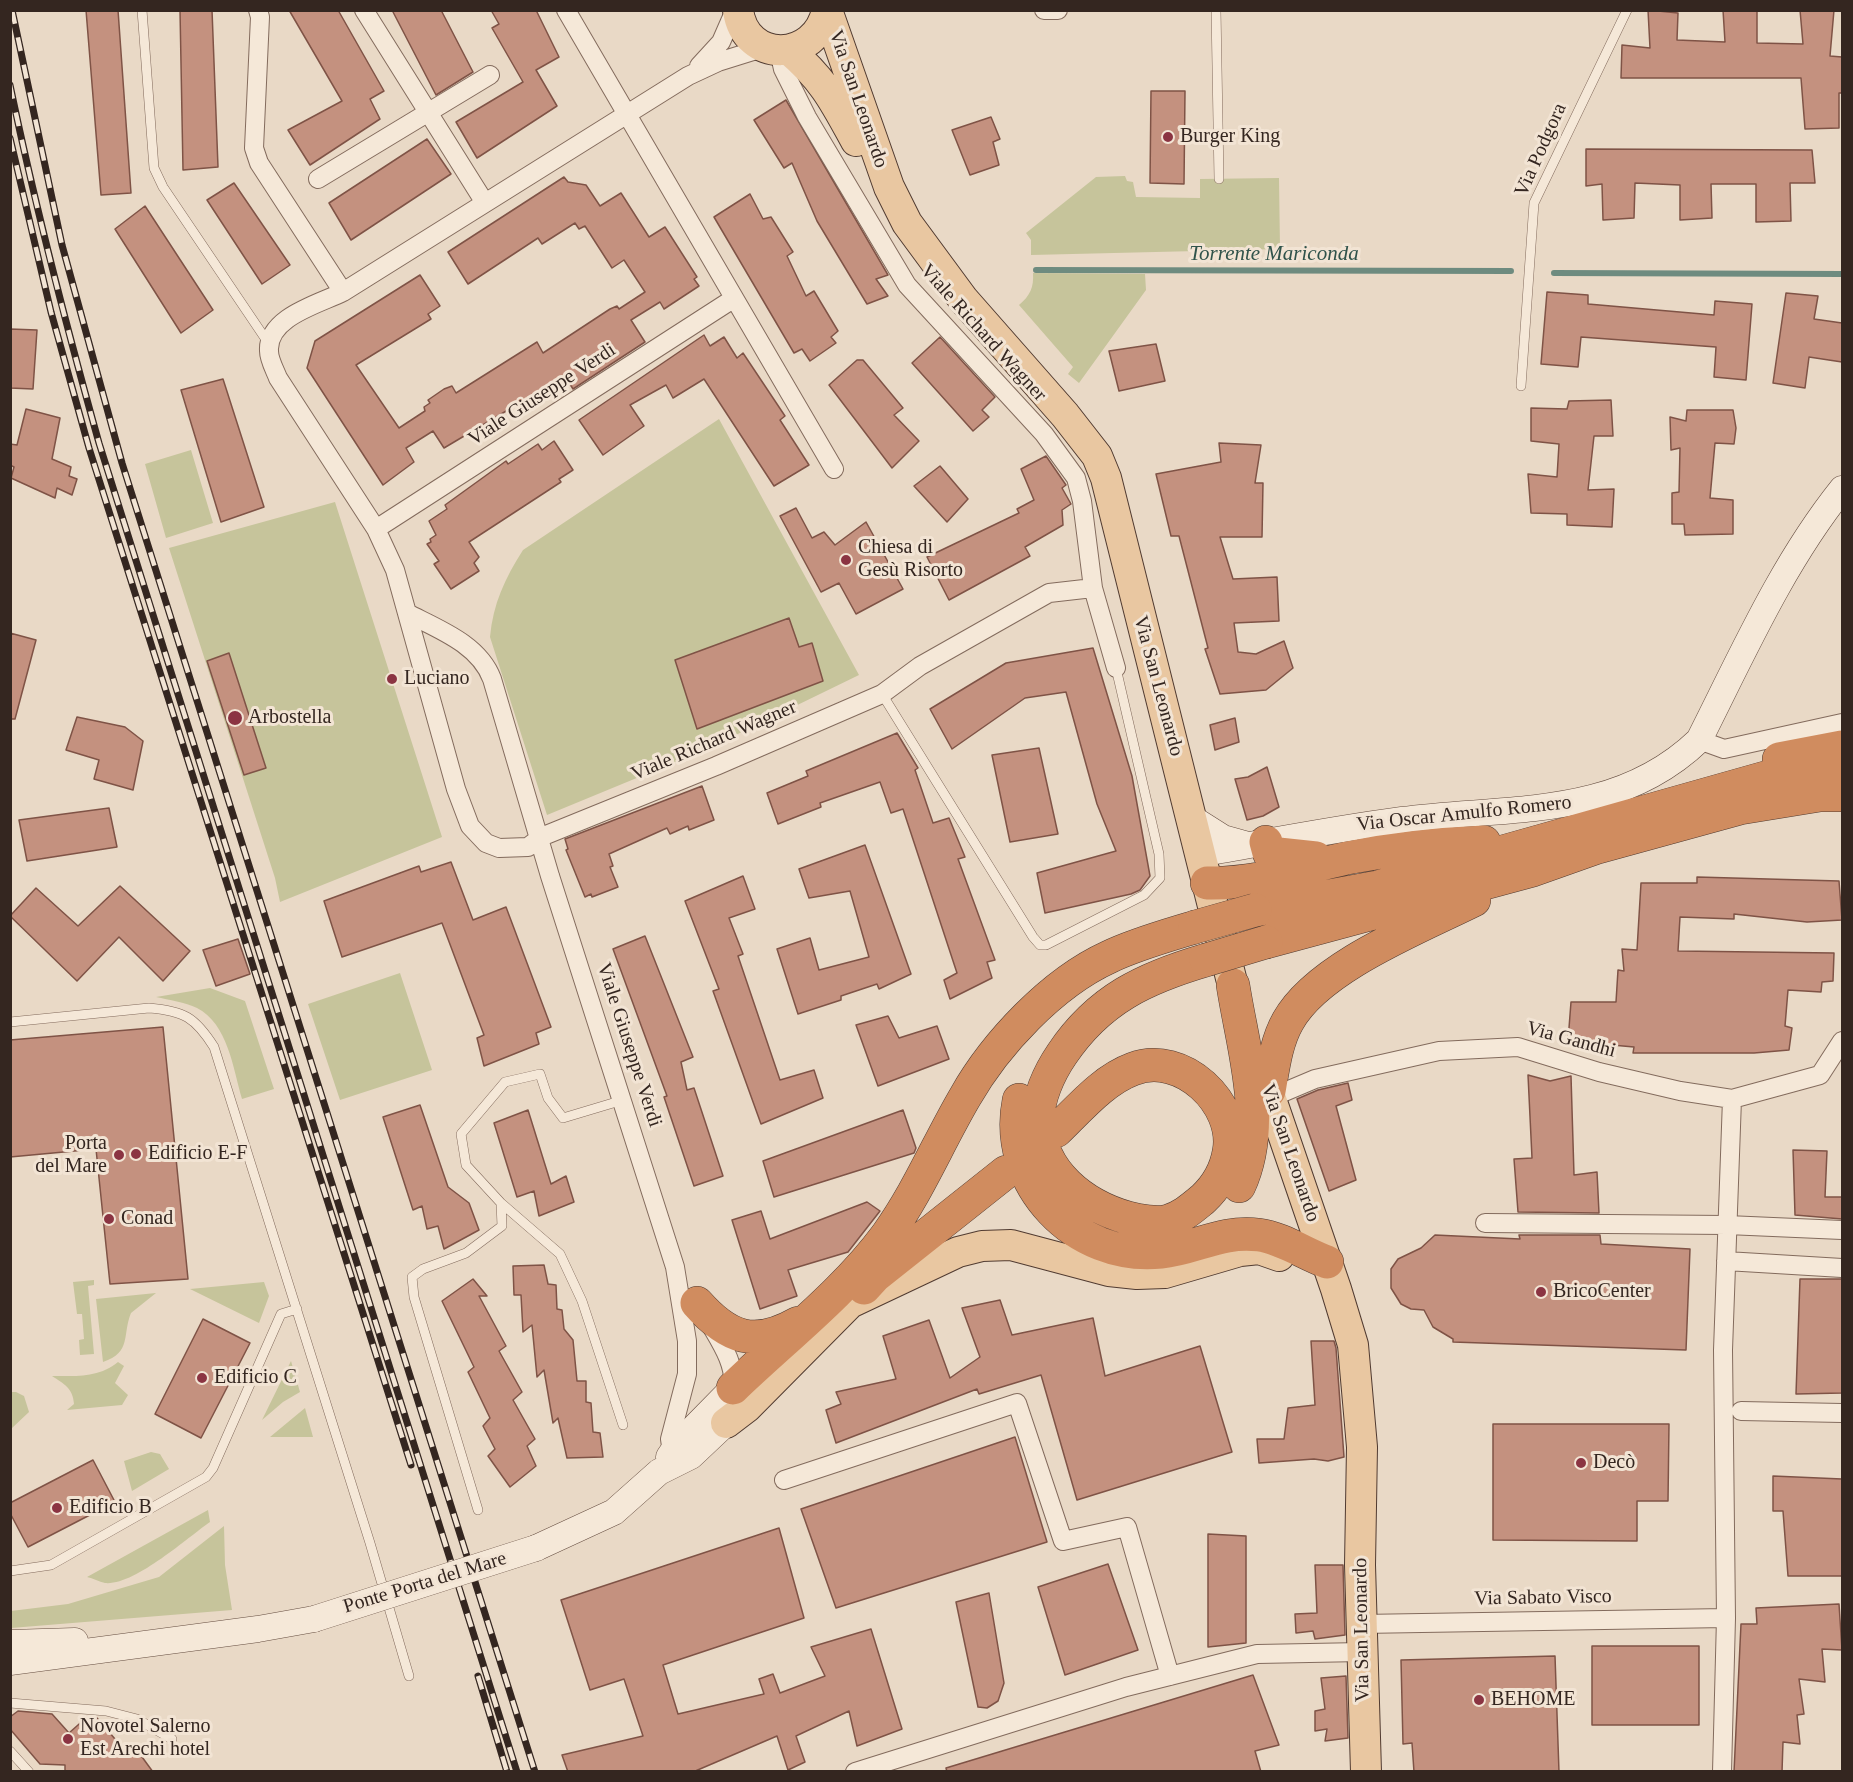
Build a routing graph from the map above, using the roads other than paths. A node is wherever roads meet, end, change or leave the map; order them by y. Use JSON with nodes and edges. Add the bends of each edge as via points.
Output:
{"nodes":[{"id":1,"x":142,"y":10,"type":"edge"},
{"id":2,"x":258,"y":10,"type":"edge"},
{"id":3,"x":364,"y":10,"type":"edge"},
{"id":4,"x":566,"y":10,"type":"edge"},
{"id":5,"x":737,"y":10,"type":"edge"},
{"id":6,"x":827,"y":10,"type":"edge"},
{"id":7,"x":1044,"y":10,"type":"edge"},
{"id":8,"x":1058,"y":10,"type":"edge"},
{"id":9,"x":1216,"y":10,"type":"edge"},
{"id":10,"x":1627,"y":10,"type":"edge"},
{"id":11,"x":778,"y":49,"type":"junction"},
{"id":12,"x":490,"y":75,"type":"dead end"},
{"id":13,"x":688,"y":76,"type":"junction"},
{"id":14,"x":428,"y":113,"type":"junction"},
{"id":15,"x":625,"y":115,"type":"junction"},
{"id":16,"x":1218,"y":178,"type":"dead end"},
{"id":17,"x":318,"y":179,"type":"dead end"},
{"id":18,"x":889,"y":187,"type":"junction"},
{"id":19,"x":485,"y":203,"type":"junction"},
{"id":20,"x":343,"y":292,"type":"junction"},
{"id":21,"x":733,"y":299,"type":"junction"},
{"id":22,"x":269,"y":344,"type":"junction"},
{"id":23,"x":1521,"y":386,"type":"dead end"},
{"id":24,"x":834,"y":469,"type":"dead end"},
{"id":25,"x":1842,"y":489,"type":"edge"},
{"id":26,"x":376,"y":529,"type":"junction"},
{"id":27,"x":1093,"y":588,"type":"junction"},
{"id":28,"x":407,"y":613,"type":"junction"},
{"id":29,"x":1116,"y":668,"type":"joint"},
{"id":30,"x":882,"y":694,"type":"junction"},
{"id":31,"x":1842,"y":723,"type":"edge"},
{"id":32,"x":1699,"y":740,"type":"junction"},
{"id":33,"x":1842,"y":747,"type":"edge"},
{"id":34,"x":1837,"y":791,"type":"edge"},
{"id":35,"x":1687,"y":798,"type":"junction"},
{"id":36,"x":1193,"y":819,"type":"junction"},
{"id":37,"x":541,"y":837,"type":"junction"},
{"id":38,"x":1257,"y":844,"type":"junction"},
{"id":39,"x":1535,"y":855,"type":"junction"},
{"id":40,"x":1348,"y":858,"type":"junction"},
{"id":41,"x":1204,"y":868,"type":"junction"},
{"id":42,"x":1260,"y":925,"type":"junction"},
{"id":43,"x":1200,"y":942,"type":"junction"},
{"id":44,"x":1233,"y":985,"type":"junction"},
{"id":45,"x":10,"y":1022,"type":"edge"},
{"id":46,"x":1842,"y":1041,"type":"edge"},
{"id":47,"x":1269,"y":1095,"type":"junction"},
{"id":48,"x":1732,"y":1099,"type":"junction"},
{"id":49,"x":623,"y":1100,"type":"junction"},
{"id":50,"x":1048,"y":1135,"type":"junction"},
{"id":51,"x":1006,"y":1172,"type":"dead end"},
{"id":52,"x":501,"y":1203,"type":"junction"},
{"id":53,"x":1485,"y":1223,"type":"dead end"},
{"id":54,"x":1727,"y":1225,"type":"junction"},
{"id":55,"x":1842,"y":1230,"type":"edge"},
{"id":56,"x":1331,"y":1258,"type":"junction"},
{"id":57,"x":1726,"y":1261,"type":"junction"},
{"id":58,"x":675,"y":1267,"type":"junction"},
{"id":59,"x":1842,"y":1268,"type":"edge"},
{"id":60,"x":697,"y":1303,"type":"junction"},
{"id":61,"x":850,"y":1303,"type":"junction"},
{"id":62,"x":297,"y":1309,"type":"junction"},
{"id":63,"x":810,"y":1316,"type":"junction"},
{"id":64,"x":733,"y":1388,"type":"junction"},
{"id":65,"x":1741,"y":1411,"type":"dead end"},
{"id":66,"x":1842,"y":1413,"type":"edge"},
{"id":67,"x":726,"y":1423,"type":"junction"},
{"id":68,"x":623,"y":1425,"type":"dead end"},
{"id":69,"x":665,"y":1463,"type":"junction"},
{"id":70,"x":784,"y":1480,"type":"dead end"},
{"id":71,"x":478,"y":1510,"type":"dead end"},
{"id":72,"x":10,"y":1571,"type":"edge"},
{"id":73,"x":1726,"y":1618,"type":"junction"},
{"id":74,"x":1362,"y":1638,"type":"junction"},
{"id":75,"x":174,"y":1640,"type":"junction"},
{"id":76,"x":10,"y":1643,"type":"edge"},
{"id":77,"x":10,"y":1662,"type":"edge"},
{"id":78,"x":409,"y":1676,"type":"dead end"},
{"id":79,"x":1170,"y":1676,"type":"junction"},
{"id":80,"x":10,"y":1703,"type":"edge"},
{"id":81,"x":172,"y":1739,"type":"dead end"},
{"id":82,"x":10,"y":1751,"type":"edge"},
{"id":83,"x":29,"y":1772,"type":"edge"},
{"id":84,"x":855,"y":1772,"type":"edge"},
{"id":85,"x":1366,"y":1772,"type":"edge"},
{"id":86,"x":1722,"y":1772,"type":"edge"}],
"edges":[{"from":1,"to":22,"type":"lane","via":[[154,168]]},
{"from":2,"to":20,"type":"street","via":[[261,17],[254,148],[264,172]]},
{"from":3,"to":14,"type":"street"},
{"from":4,"to":15,"type":"street"},
{"from":5,"to":11,"type":"main road","name":"Via San Leonardo","via":[[754,40]]},
{"from":5,"to":13,"type":"street","via":[[721,42]]},
{"from":6,"to":11,"type":"main road","via":[[819,32],[811,40]]},
{"from":6,"to":18,"type":"main road","name":"Via San Leonardo"},
{"from":7,"to":8,"type":"street"},
{"from":9,"to":16,"type":"lane"},
{"from":10,"to":23,"type":"lane","name":"Via Podgora","via":[[1533,203]]},
{"from":11,"to":13,"type":"street","via":[[718,62]]},
{"from":11,"to":18,"type":"main road","name":"Via San Leonardo","via":[[814,72],[827,87],[860,149]]},
{"from":11,"to":27,"type":"street","name":"Viale Richard Wagner","via":[[783,69],[807,117],[907,285],[1044,434],[1076,478]]},
{"from":12,"to":14,"type":"street"},
{"from":13,"to":15,"type":"street"},
{"from":14,"to":17,"type":"street"},
{"from":14,"to":19,"type":"street"},
{"from":15,"to":19,"type":"street"},
{"from":15,"to":21,"type":"street"},
{"from":18,"to":36,"type":"main road","name":"Via San Leonardo","via":[[907,223],[963,299],[1097,456],[1106,478]]},
{"from":19,"to":20,"type":"street"},
{"from":20,"to":22,"type":"street","via":[[289,318]]},
{"from":21,"to":24,"type":"street"},
{"from":21,"to":26,"type":"street","name":"Viale Giuseppe Verdi"},
{"from":22,"to":26,"type":"street","via":[[278,378]]},
{"from":25,"to":32,"type":"main road","name":"Via Oscar Amulfo Romero","via":[[1820,517],[1764,612]]},
{"from":26,"to":28,"type":"street","via":[[395,570]]},
{"from":27,"to":29,"type":"street","name":"Viale Richard Wagner"},
{"from":27,"to":30,"type":"street","name":"Viale Richard Wagner","via":[[1049,593],[920,666]]},
{"from":28,"to":37,"type":"street","name":"Viale Giuseppe Verdi","via":[[466,646],[487,666]]},
{"from":28,"to":37,"type":"street","via":[[470,826],[486,843],[499,848],[528,847]]},
{"from":29,"to":30,"type":"lane","via":[[1159,854],[1160,878],[1144,895],[1046,945],[1040,945],[1024,924]]},
{"from":30,"to":37,"type":"street","name":"Viale Richard Wagner"},
{"from":31,"to":32,"type":"street","via":[[1724,749]]},
{"from":32,"to":38,"type":"main road","name":"Via Oscar Amulfo Romero","via":[[1682,757],[1652,776],[1586,800],[1544,809],[1424,817],[1321,830]]},
{"from":33,"to":35,"type":"highway","via":[[1768,760]]},
{"from":34,"to":35,"type":"highway","via":[[1768,777]]},
{"from":34,"to":39,"type":"highway","via":[[1740,808],[1598,847]]},
{"from":35,"to":39,"type":"highway"},
{"from":36,"to":38,"type":"main road","via":[[1223,838]]},
{"from":36,"to":41,"type":"main road","name":"Via San Leonardo"},
{"from":37,"to":49,"type":"street","name":"Viale Giuseppe Verdi","via":[[550,876]]},
{"from":38,"to":40,"type":"highway","via":[[1269,853],[1293,857]]},
{"from":38,"to":41,"type":"main road","name":"Via Oscar Amulfo Romero"},
{"from":39,"to":40,"type":"highway","via":[[1416,847]]},
{"from":39,"to":42,"type":"highway"},
{"from":39,"to":42,"type":"highway","via":[[1378,887]]},
{"from":39,"to":47,"type":"highway","via":[[1328,978],[1288,1019],[1278,1042]]},
{"from":40,"to":41,"type":"highway","via":[[1256,881]]},
{"from":41,"to":44,"type":"main road","name":"Via San Leonardo"},
{"from":42,"to":43,"type":"highway","bridge":true},
{"from":43,"to":50,"type":"highway","via":[[1159,974],[1133,987],[1071,1040],[1054,1066],[1042,1097],[1038,1120]]},
{"from":43,"to":56,"type":"highway","via":[[1124,968],[1074,1007],[1050,1034],[1030,1068],[1019,1102],[1019,1153],[1030,1184],[1042,1202],[1074,1231],[1116,1249],[1163,1252],[1222,1236],[1260,1235]]},
{"from":43,"to":63,"type":"highway","via":[[1143,943],[1108,957],[1033,1012],[999,1047],[965,1096],[913,1196],[886,1236],[858,1271]]},
{"from":44,"to":47,"type":"main road","name":"Via San Leonardo"},
{"from":44,"to":50,"type":"highway","via":[[1254,1116],[1253,1139],[1249,1163],[1239,1186],[1209,1220],[1193,1230],[1146,1240],[1094,1227],[1073,1213],[1048,1177]]},
{"from":45,"to":62,"type":"lane","via":[[149,1008],[187,1015],[201,1026],[214,1047]]},
{"from":46,"to":48,"type":"street","name":"Via Gandhi","via":[[1820,1075]]},
{"from":47,"to":48,"type":"street","name":"Via Gandhi","via":[[1315,1079],[1439,1051],[1518,1047],[1599,1072]]},
{"from":47,"to":56,"type":"main road","name":"Via San Leonardo"},
{"from":48,"to":54,"type":"street"},
{"from":49,"to":52,"type":"lane","via":[[563,1118],[548,1098],[540,1074],[505,1082],[461,1134],[466,1165]]},
{"from":49,"to":58,"type":"street","name":"Viale Giuseppe Verdi"},
{"from":50,"to":50,"type":"highway","via":[[1112,1080],[1135,1068],[1158,1066],[1197,1079],[1211,1094],[1229,1127],[1229,1152],[1221,1176],[1208,1195],[1188,1211],[1167,1221],[1137,1220],[1092,1205],[1075,1193],[1051,1162]]},
{"from":51,"to":61,"type":"highway","via":[[875,1276]]},
{"from":52,"to":68,"type":"lane","via":[[560,1254],[582,1301]]},
{"from":52,"to":71,"type":"lane","via":[[502,1226],[466,1253],[412,1277],[414,1297]]},
{"from":53,"to":54,"type":"street"},
{"from":54,"to":55,"type":"street"},
{"from":54,"to":57,"type":"street"},
{"from":56,"to":61,"type":"main road","via":[[1315,1274],[1259,1249],[1165,1273],[1137,1274],[1109,1271],[1011,1245],[982,1246],[958,1252]]},
{"from":56,"to":74,"type":"main road","name":"Via San Leonardo","via":[[1361,1344]]},
{"from":57,"to":59,"type":"street"},
{"from":57,"to":73,"type":"street"},
{"from":58,"to":60,"type":"street","name":"Viale Giuseppe Verdi"},
{"from":58,"to":69,"type":"street","name":"Viale Giuseppe Verdi","via":[[687,1341],[687,1374]]},
{"from":60,"to":63,"type":"highway","via":[[714,1323],[736,1335],[777,1333]]},
{"from":60,"to":64,"type":"street","name":"Viale Giuseppe Verdi","via":[[724,1348],[734,1376]]},
{"from":61,"to":67,"type":"main road","via":[[747,1407]]},
{"from":62,"to":72,"type":"lane","via":[[282,1314],[206,1477],[51,1565]]},
{"from":62,"to":78,"type":"lane"},
{"from":63,"to":64,"type":"highway"},
{"from":64,"to":67,"type":"main road"},
{"from":64,"to":69,"type":"main road"},
{"from":65,"to":66,"type":"street"},
{"from":67,"to":69,"type":"main road","via":[[690,1456]]},
{"from":69,"to":75,"type":"main road","name":"Ponte Porta del Mare","bridge":true,"via":[[614,1512],[536,1548],[314,1618]]},
{"from":70,"to":79,"type":"street","via":[[1017,1404],[1063,1541],[1127,1527]]},
{"from":73,"to":74,"type":"street","name":"Via Sabato Visco"},
{"from":73,"to":86,"type":"street"},
{"from":74,"to":79,"type":"street","name":"Via Sabato Visco","via":[[1257,1654]]},
{"from":74,"to":85,"type":"main road","name":"Via San Leonardo"},
{"from":75,"to":76,"type":"main road"},
{"from":75,"to":77,"type":"main road"},
{"from":79,"to":84,"type":"street","name":"Via Sabato Visco"},
{"from":80,"to":81,"type":"lane","via":[[106,1711],[137,1719]]},
{"from":82,"to":83,"type":"lane"}]}
